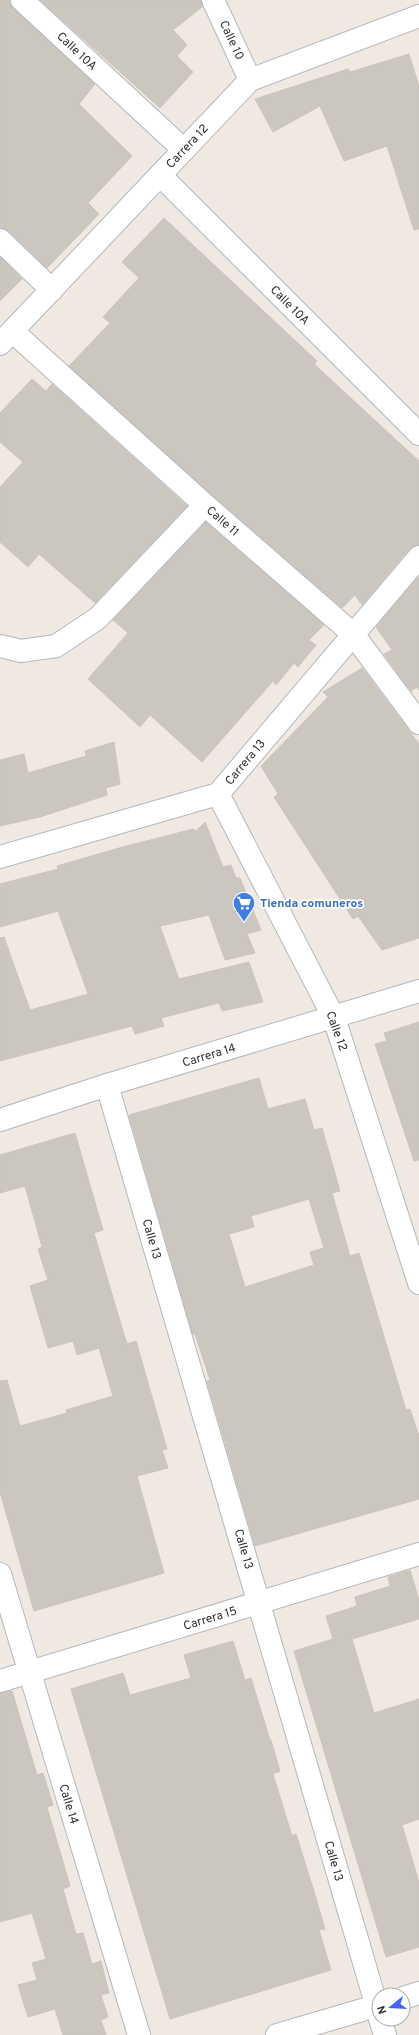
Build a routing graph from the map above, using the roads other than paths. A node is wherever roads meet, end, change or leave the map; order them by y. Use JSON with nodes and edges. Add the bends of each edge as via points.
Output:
{"nodes":[{"id":1,"x":22,"y":0,"type":"edge"},
{"id":2,"x":213,"y":0,"type":"edge"},
{"id":3,"x":419,"y":16,"type":"edge"},
{"id":4,"x":250,"y":80,"type":"junction"},
{"id":5,"x":184,"y":150,"type":"junction"},
{"id":6,"x":160,"y":175,"type":"junction"},
{"id":7,"x":0,"y":240,"type":"edge"},
{"id":8,"x":52,"y":290,"type":"junction"},
{"id":9,"x":6,"y":338,"type":"edge"},
{"id":10,"x":419,"y":434,"type":"edge"},
{"id":11,"x":205,"y":505,"type":"junction"},
{"id":12,"x":419,"y":557,"type":"edge"},
{"id":13,"x":353,"y":634,"type":"junction"},
{"id":14,"x":10,"y":649,"type":"edge"},
{"id":15,"x":419,"y":723,"type":"edge"},
{"id":16,"x":218,"y":794,"type":"junction"},
{"id":17,"x":0,"y":857,"type":"edge"},
{"id":18,"x":419,"y":991,"type":"edge"},
{"id":19,"x":334,"y":1018,"type":"junction"},
{"id":20,"x":107,"y":1085,"type":"junction"},
{"id":21,"x":0,"y":1120,"type":"edge"},
{"id":22,"x":419,"y":1283,"type":"edge"},
{"id":23,"x":419,"y":1554,"type":"edge"},
{"id":24,"x":0,"y":1574,"type":"edge"},
{"id":25,"x":260,"y":1603,"type":"junction"},
{"id":26,"x":29,"y":1672,"type":"junction"},
{"id":27,"x":0,"y":1681,"type":"edge"},
{"id":28,"x":372,"y":1987,"type":"edge"},
{"id":29,"x":371,"y":2013,"type":"edge"},
{"id":30,"x":139,"y":2035,"type":"edge"},
{"id":31,"x":277,"y":2035,"type":"edge"}],
"edges":[{"from":1,"to":5,"type":"street","name":"Calle 10A"},
{"from":2,"to":4,"type":"street","name":"Calle 10"},
{"from":3,"to":4,"type":"street","name":"Carrera 12"},
{"from":4,"to":5,"type":"street","name":"Carrera 12"},
{"from":5,"to":6,"type":"street","name":"Carrera 12"},
{"from":6,"to":8,"type":"street","name":"Carrera 12"},
{"from":6,"to":10,"type":"street","name":"Calle 10A"},
{"from":7,"to":8,"type":"street"},
{"from":8,"to":9,"type":"street","name":"Carrera 12"},
{"from":9,"to":11,"type":"street","name":"Calle 11"},
{"from":11,"to":13,"type":"street","name":"Calle 11"},
{"from":11,"to":14,"type":"street","via":[[98,618],[56,646]]},
{"from":12,"to":13,"type":"street","name":"Carrera 13"},
{"from":13,"to":15,"type":"street","name":"Calle 11"},
{"from":13,"to":16,"type":"street","name":"Carrera 13"},
{"from":16,"to":17,"type":"street","name":"Carrera 13"},
{"from":16,"to":19,"type":"street","name":"Calle 12"},
{"from":18,"to":19,"type":"street","name":"Carrera 14"},
{"from":19,"to":20,"type":"street","name":"Carrera 14"},
{"from":19,"to":22,"type":"street","name":"Calle 12"},
{"from":20,"to":21,"type":"street","name":"Carrera 14"},
{"from":20,"to":25,"type":"street","name":"Calle 13"},
{"from":23,"to":25,"type":"street","name":"Carrera 15"},
{"from":24,"to":26,"type":"street","name":"Calle 14"},
{"from":25,"to":26,"type":"street","name":"Carrera 15"},
{"from":25,"to":28,"type":"street","name":"Calle 13"},
{"from":26,"to":27,"type":"street","name":"Carrera 15"},
{"from":26,"to":30,"type":"street","name":"Calle 14"},
{"from":29,"to":31,"type":"street"}]}
